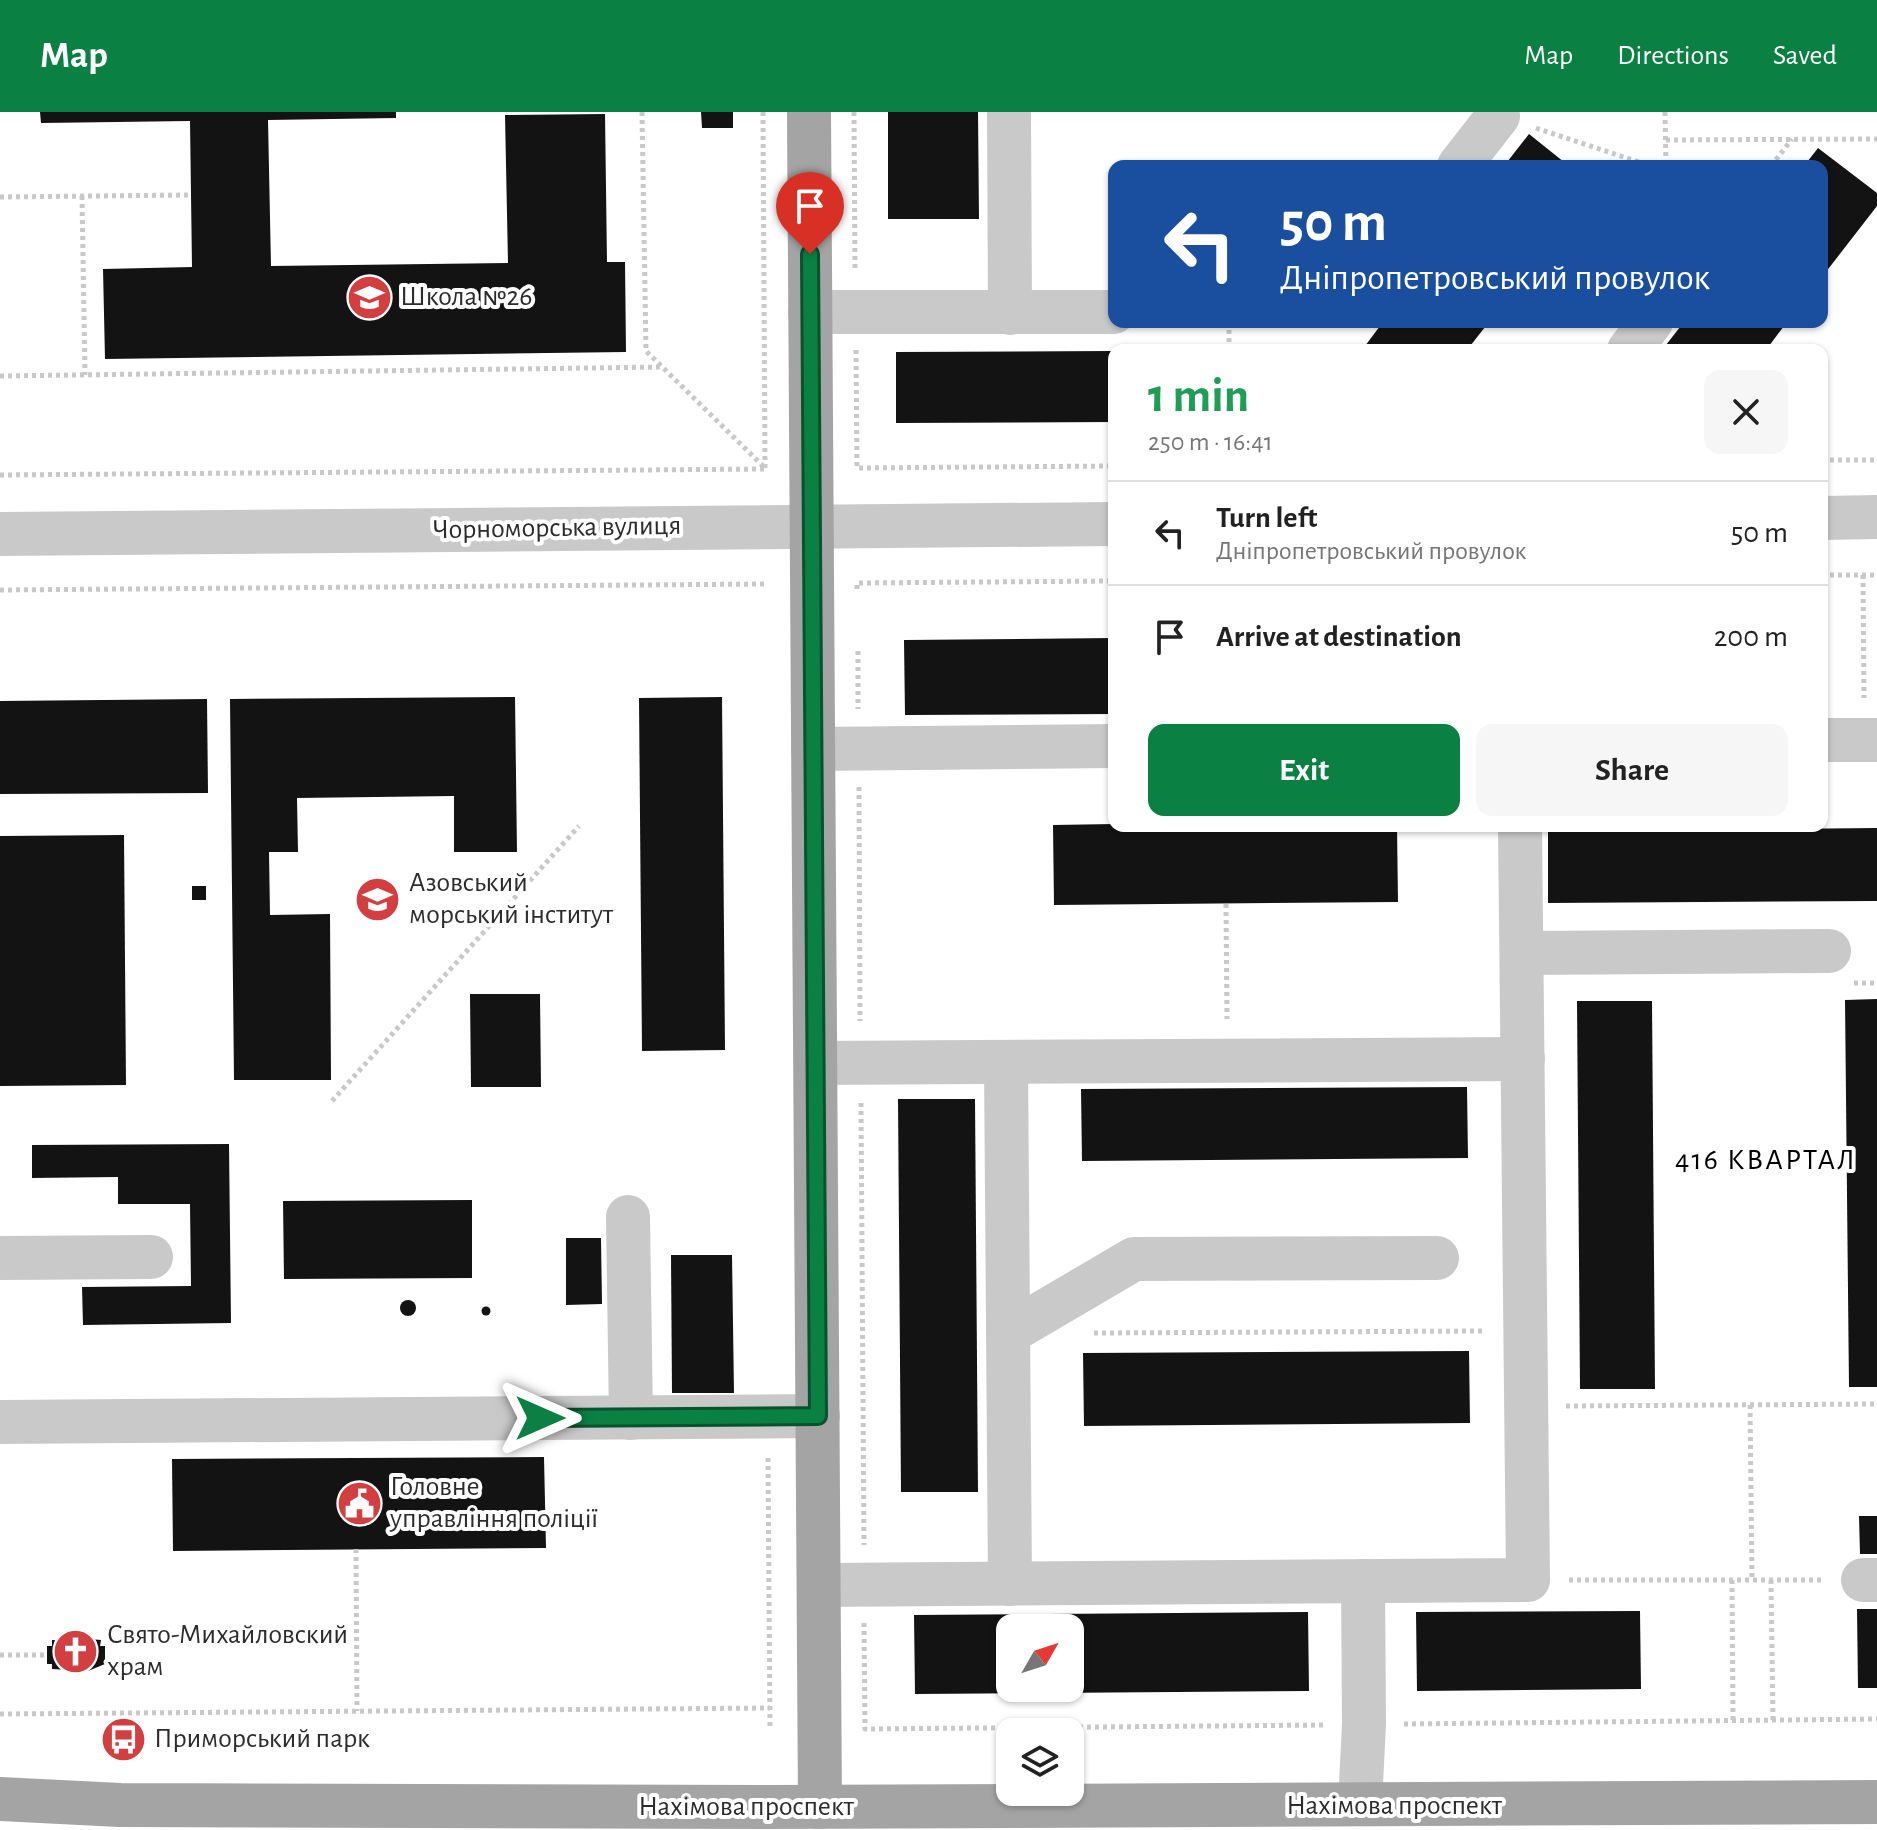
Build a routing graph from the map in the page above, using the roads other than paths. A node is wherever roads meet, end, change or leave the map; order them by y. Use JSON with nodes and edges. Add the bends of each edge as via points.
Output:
{"nodes":[{"id":1,"x":809,"y":112,"type":"edge"},
{"id":2,"x":1009,"y":112,"type":"edge"},
{"id":3,"x":1498,"y":116,"type":"road end"},
{"id":4,"x":1464,"y":160,"type":"edge"},
{"id":5,"x":810,"y":312,"type":"junction"},
{"id":6,"x":1108,"y":312,"type":"edge"},
{"id":7,"x":1010,"y":313,"type":"junction"},
{"id":8,"x":1646,"y":328,"type":"edge"},
{"id":9,"x":1634,"y":344,"type":"edge"},
{"id":10,"x":1877,"y":517,"type":"edge"},
{"id":11,"x":1828,"y":518,"type":"edge"},
{"id":12,"x":1108,"y":524,"type":"edge"},
{"id":13,"x":812,"y":526,"type":"junction"},
{"id":14,"x":0,"y":534,"type":"edge"},
{"id":15,"x":1828,"y":740,"type":"edge"},
{"id":16,"x":1871,"y":740,"type":"edge"},
{"id":17,"x":1108,"y":746,"type":"edge"},
{"id":18,"x":813,"y":749,"type":"junction"},
{"id":19,"x":1520,"y":832,"type":"edge"},
{"id":20,"x":1522,"y":953,"type":"junction"},
{"id":21,"x":1840,"y":967,"type":"road end"},
{"id":22,"x":1523,"y":1059,"type":"junction"},
{"id":23,"x":1006,"y":1062,"type":"junction"},
{"id":24,"x":816,"y":1063,"type":"junction"},
{"id":25,"x":628,"y":1217,"type":"dead end"},
{"id":26,"x":151,"y":1257,"type":"dead end"},
{"id":27,"x":0,"y":1258,"type":"edge"},
{"id":28,"x":1437,"y":1258,"type":"dead end"},
{"id":29,"x":1008,"y":1333,"type":"junction"},
{"id":30,"x":818,"y":1416,"type":"junction"},
{"id":31,"x":631,"y":1418,"type":"junction"},
{"id":32,"x":0,"y":1422,"type":"edge"},
{"id":33,"x":1363,"y":1581,"type":"junction"},
{"id":34,"x":1010,"y":1584,"type":"junction"},
{"id":35,"x":819,"y":1585,"type":"junction"},
{"id":36,"x":0,"y":1799,"type":"edge"},
{"id":37,"x":1877,"y":1802,"type":"edge"},
{"id":38,"x":1360,"y":1804,"type":"junction"},
{"id":39,"x":820,"y":1807,"type":"junction"}],
"edges":[{"from":1,"to":5,"type":"main road"},
{"from":2,"to":7,"type":"street"},
{"from":3,"to":4,"type":"street"},
{"from":5,"to":7,"type":"street"},
{"from":5,"to":13,"type":"main road"},
{"from":6,"to":7,"type":"street"},
{"from":8,"to":9,"type":"street"},
{"from":10,"to":11,"type":"street"},
{"from":12,"to":13,"type":"street","name":"Чорноморська вулиця"},
{"from":13,"to":14,"type":"street","name":"Чорноморська вулиця"},
{"from":13,"to":18,"type":"main road"},
{"from":15,"to":16,"type":"street"},
{"from":17,"to":18,"type":"street"},
{"from":18,"to":24,"type":"main road"},
{"from":19,"to":20,"type":"street"},
{"from":20,"to":21,"type":"street"},
{"from":20,"to":22,"type":"street"},
{"from":22,"to":23,"type":"street"},
{"from":22,"to":33,"type":"street","via":[[1528,1580]]},
{"from":23,"to":24,"type":"street"},
{"from":23,"to":29,"type":"street"},
{"from":24,"to":30,"type":"main road"},
{"from":25,"to":31,"type":"street"},
{"from":26,"to":27,"type":"street"},
{"from":28,"to":29,"type":"street","via":[[1134,1259]]},
{"from":29,"to":34,"type":"street"},
{"from":30,"to":31,"type":"street"},
{"from":30,"to":35,"type":"main road"},
{"from":31,"to":32,"type":"street"},
{"from":33,"to":34,"type":"street"},
{"from":33,"to":38,"type":"street"},
{"from":34,"to":35,"type":"street"},
{"from":35,"to":39,"type":"main road"},
{"from":36,"to":39,"type":"main road","name":"Нахімова проспект","via":[[120,1805]]},
{"from":37,"to":38,"type":"main road","name":"Нахімова проспект"},
{"from":38,"to":39,"type":"main road","name":"Нахімова проспект"}]}
